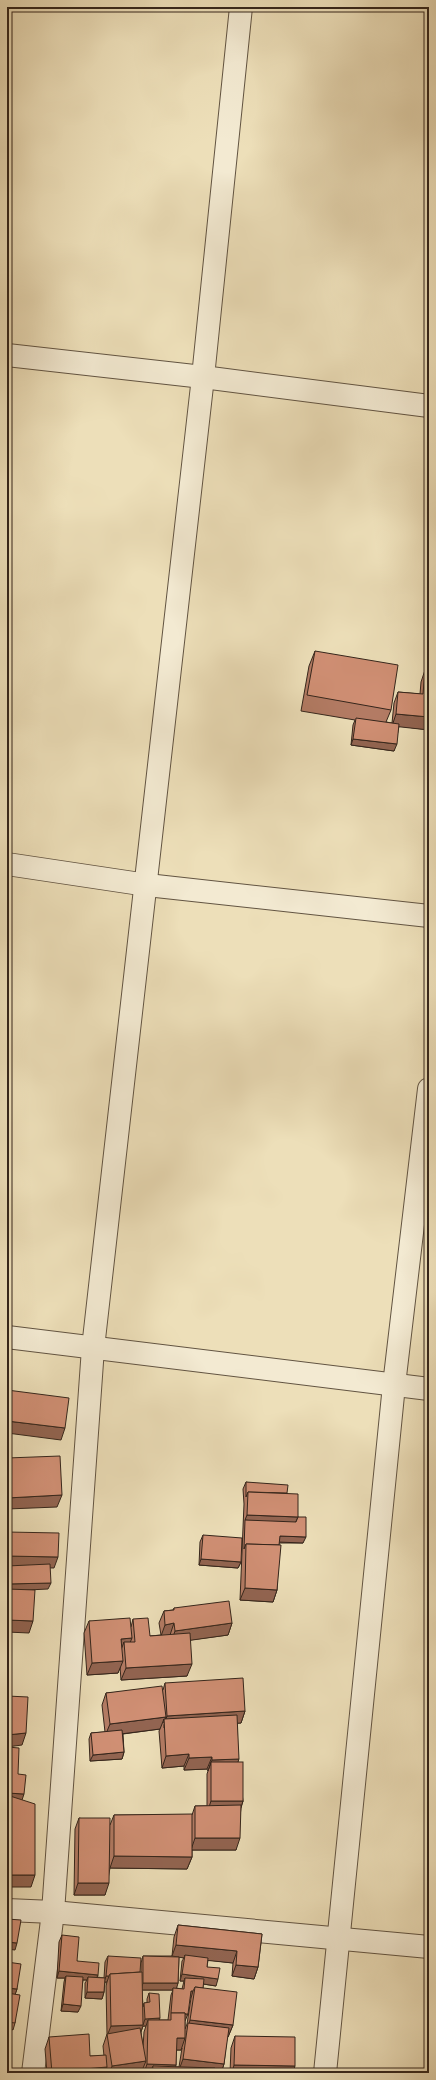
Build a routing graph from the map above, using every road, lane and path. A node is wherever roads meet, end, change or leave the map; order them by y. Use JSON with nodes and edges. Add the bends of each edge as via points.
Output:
{"nodes":[{"id":1,"x":241,"y":7,"type":"edge"},
{"id":2,"x":7,"y":355,"type":"edge"},
{"id":3,"x":203,"y":376,"type":"junction"},
{"id":4,"x":429,"y":406,"type":"edge"},
{"id":5,"x":7,"y":864,"type":"edge"},
{"id":6,"x":147,"y":885,"type":"junction"},
{"id":7,"x":429,"y":916,"type":"edge"},
{"id":8,"x":429,"y":1089,"type":"edge"},
{"id":9,"x":7,"y":1337,"type":"edge"},
{"id":10,"x":93,"y":1348,"type":"junction"},
{"id":11,"x":394,"y":1385,"type":"junction"},
{"id":12,"x":429,"y":1389,"type":"edge"},
{"id":13,"x":7,"y":1910,"type":"edge"},
{"id":14,"x":53,"y":1912,"type":"junction"},
{"id":15,"x":339,"y":1940,"type":"junction"},
{"id":16,"x":429,"y":1947,"type":"edge"},
{"id":17,"x":33,"y":2073,"type":"edge"},
{"id":18,"x":325,"y":2073,"type":"edge"}],
"edges":[{"from":1,"to":3,"type":"street"},
{"from":2,"to":3,"type":"street"},
{"from":3,"to":4,"type":"street"},
{"from":3,"to":6,"type":"street"},
{"from":5,"to":6,"type":"street"},
{"from":6,"to":7,"type":"street"},
{"from":6,"to":10,"type":"street"},
{"from":8,"to":11,"type":"street"},
{"from":9,"to":10,"type":"street"},
{"from":10,"to":11,"type":"street"},
{"from":10,"to":14,"type":"street"},
{"from":11,"to":12,"type":"street"},
{"from":11,"to":15,"type":"street"},
{"from":13,"to":14,"type":"street"},
{"from":14,"to":15,"type":"street"},
{"from":14,"to":17,"type":"street"},
{"from":15,"to":16,"type":"street"},
{"from":15,"to":18,"type":"street"}]}
